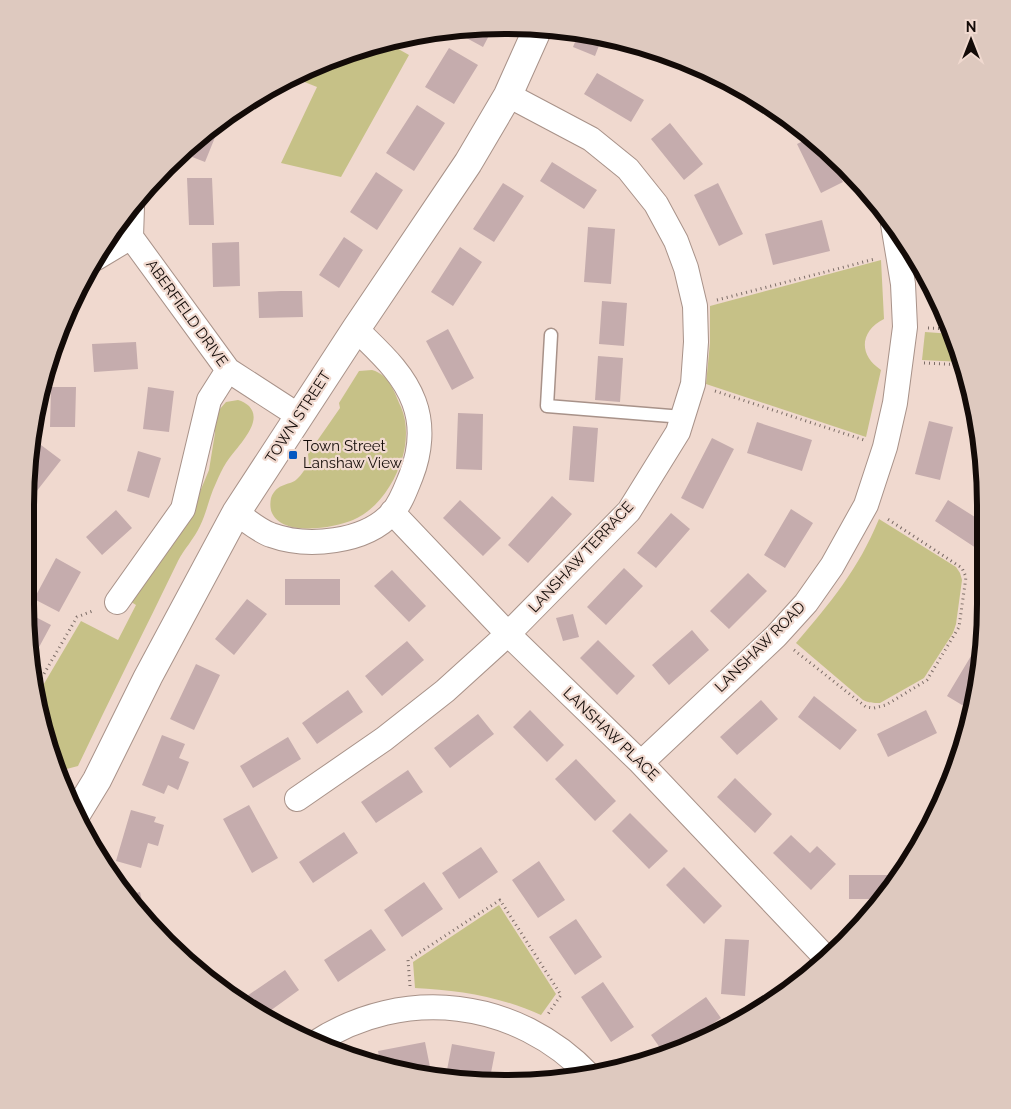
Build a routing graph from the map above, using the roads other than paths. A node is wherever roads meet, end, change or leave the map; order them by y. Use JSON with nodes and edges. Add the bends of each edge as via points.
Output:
{"nodes":[{"id":1,"x":535,"y":35,"type":"edge"},
{"id":2,"x":508,"y":95,"type":"junction"},
{"id":3,"x":132,"y":217,"type":"edge"},
{"id":4,"x":131,"y":237,"type":"junction"},
{"id":5,"x":896,"y":241,"type":"edge"},
{"id":6,"x":109,"y":250,"type":"edge"},
{"id":7,"x":356,"y":329,"type":"junction"},
{"id":8,"x":551,"y":335,"type":"dead end"},
{"id":9,"x":228,"y":370,"type":"junction"},
{"id":10,"x":299,"y":416,"type":"junction"},
{"id":11,"x":683,"y":417,"type":"junction"},
{"id":12,"x":392,"y":512,"type":"junction"},
{"id":13,"x":236,"y":513,"type":"junction"},
{"id":14,"x":117,"y":602,"type":"road end"},
{"id":15,"x":508,"y":634,"type":"junction"},
{"id":16,"x":641,"y":762,"type":"junction"},
{"id":17,"x":297,"y":799,"type":"dead end"},
{"id":18,"x":80,"y":808,"type":"edge"},
{"id":19,"x":822,"y":953,"type":"edge"},
{"id":20,"x":323,"y":1038,"type":"edge"},
{"id":21,"x":582,"y":1069,"type":"edge"}],
"edges":[{"from":1,"to":2,"type":"street","name":"TOWN STREET"},
{"from":2,"to":7,"type":"street","name":"TOWN STREET","via":[[468,163]]},
{"from":2,"to":11,"type":"street","name":"LANSHAW TERRACE","via":[[591,139],[628,169],[656,204],[676,241],[695,306],[693,384]]},
{"from":3,"to":4,"type":"street"},
{"from":4,"to":6,"type":"street"},
{"from":4,"to":9,"type":"street","name":"ABERFIELD DRIVE"},
{"from":5,"to":16,"type":"street","name":"LANSHAW ROAD","via":[[905,327],[901,362],[885,447],[866,505],[832,566],[806,603],[776,636]]},
{"from":7,"to":10,"type":"street","name":"TOWN STREET"},
{"from":7,"to":12,"type":"street","via":[[403,378],[415,403],[420,426],[415,465]]},
{"from":8,"to":11,"type":"lane","via":[[547,406]]},
{"from":9,"to":10,"type":"street","name":"ABERFIELD DRIVE"},
{"from":9,"to":14,"type":"street","via":[[209,400],[183,508]]},
{"from":10,"to":13,"type":"street","name":"TOWN STREET"},
{"from":11,"to":15,"type":"street","name":"LANSHAW TERRACE","via":[[678,432],[629,511]]},
{"from":12,"to":13,"type":"street","via":[[376,526],[328,542],[300,542],[270,535]]},
{"from":12,"to":15,"type":"street","name":"LANSHAW PLACE"},
{"from":13,"to":18,"type":"street","name":"TOWN STREET"},
{"from":15,"to":16,"type":"street","name":"LANSHAW PLACE"},
{"from":15,"to":17,"type":"street","name":"LANSHAW TERRACE","via":[[416,715]]},
{"from":16,"to":19,"type":"street","name":"LANSHAW PLACE"},
{"from":20,"to":21,"type":"street","via":[[357,1020],[384,1013],[432,1007],[457,1009],[491,1014],[519,1024],[553,1043]]}]}
